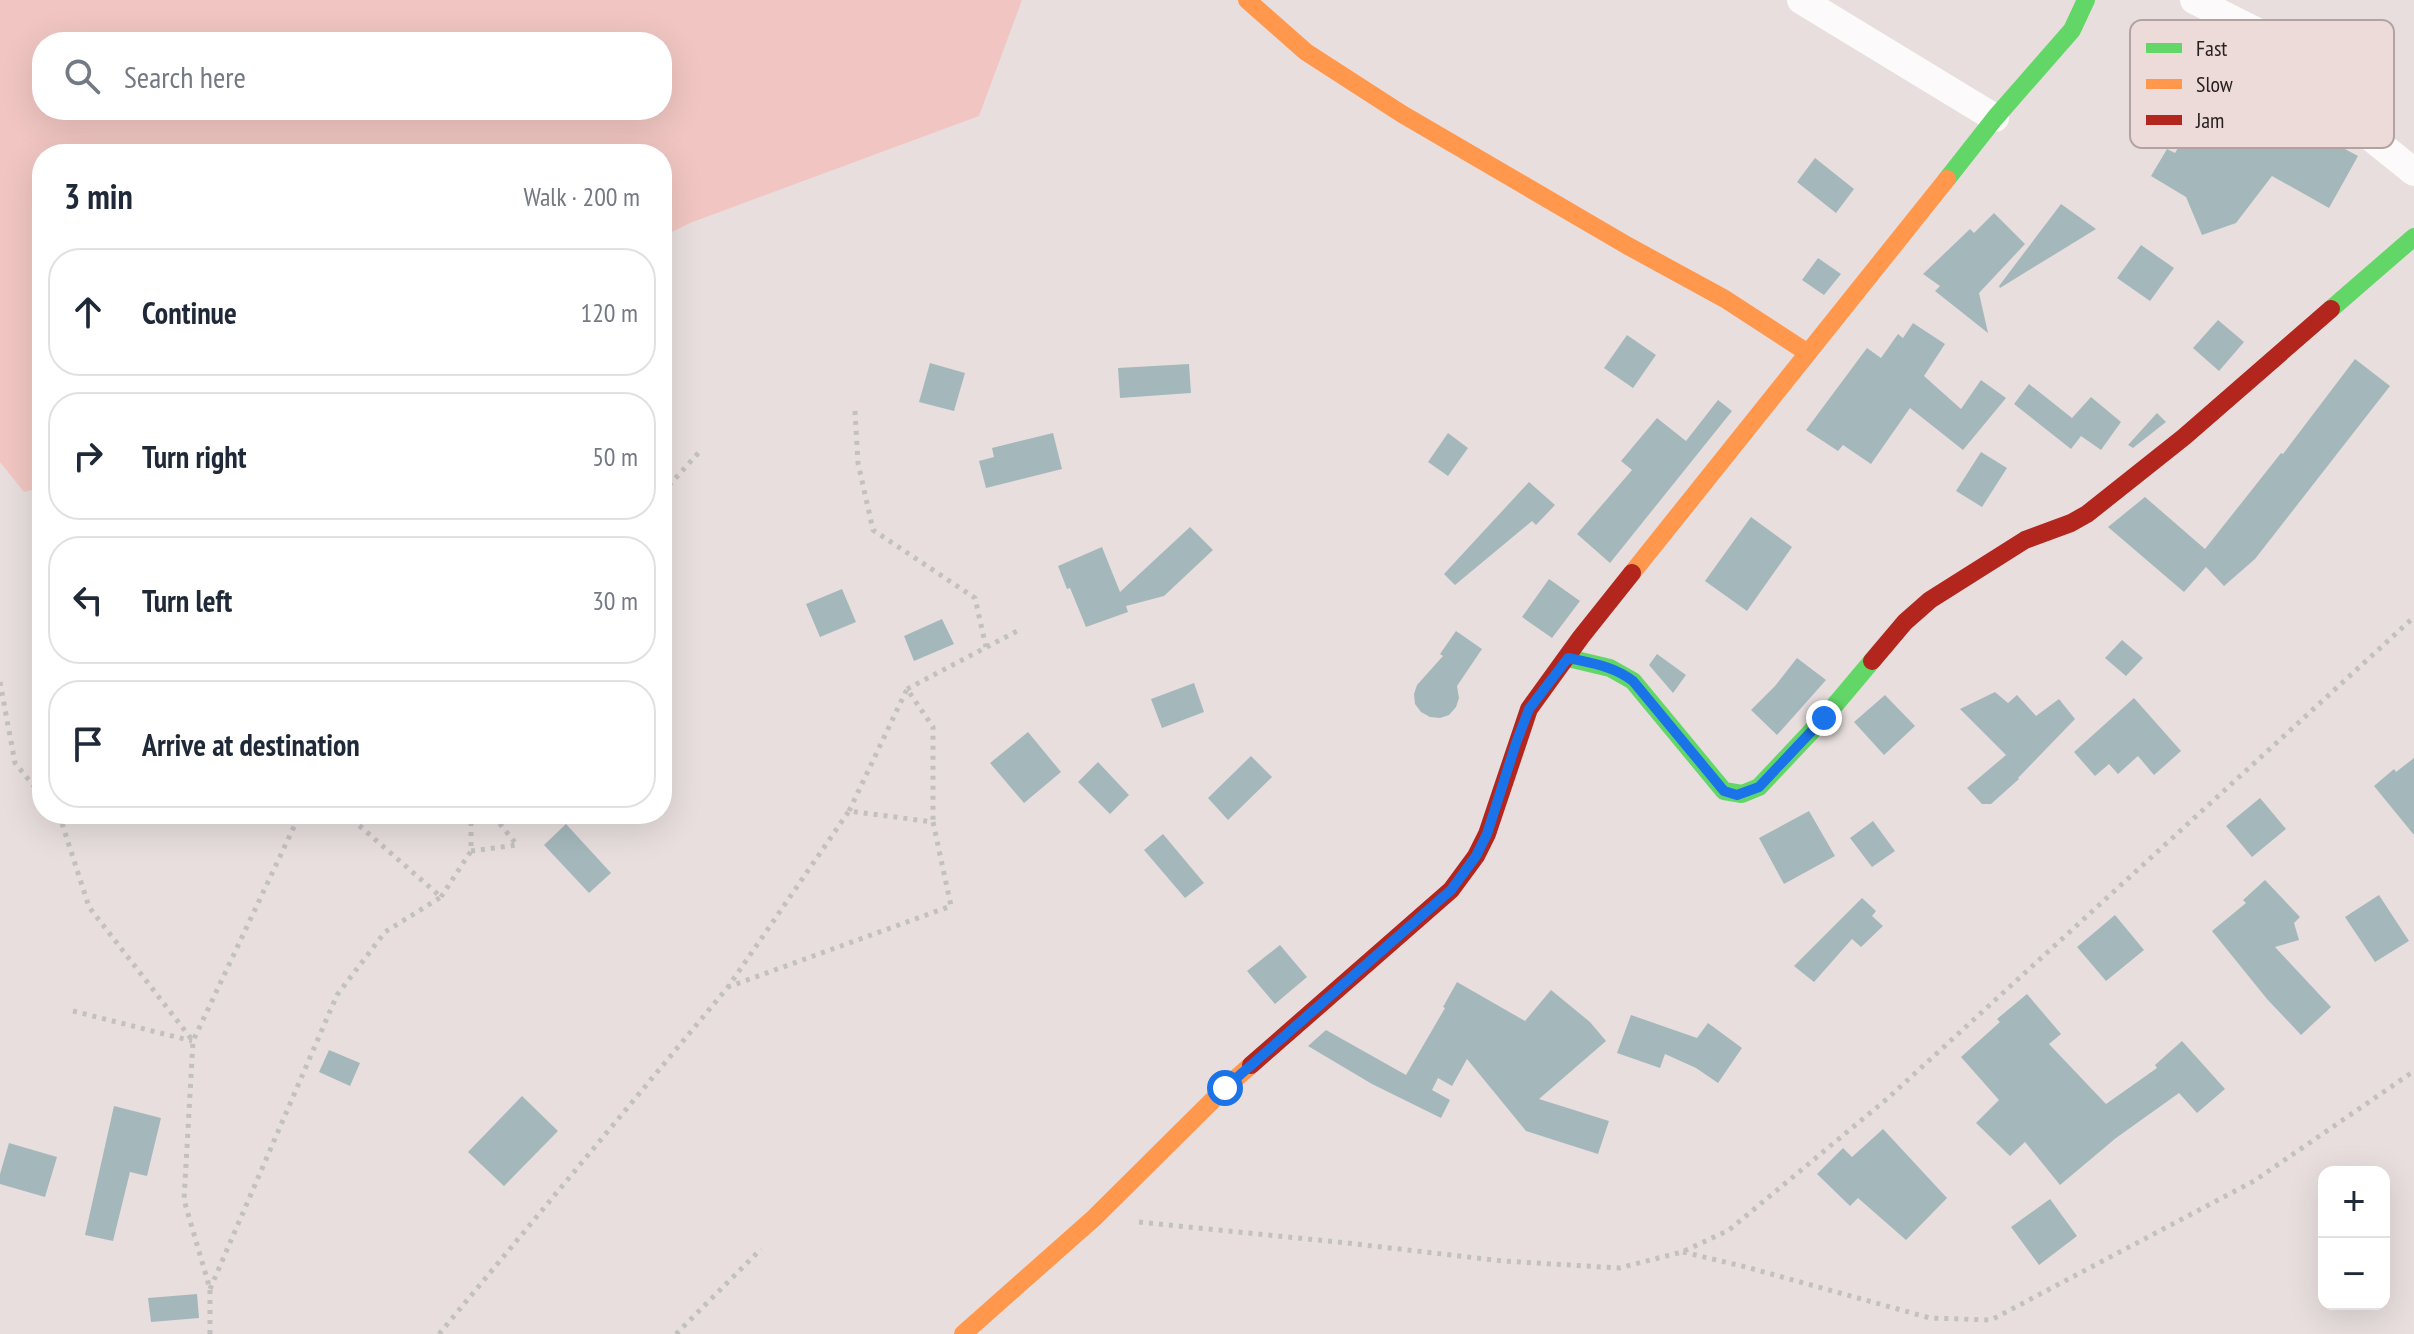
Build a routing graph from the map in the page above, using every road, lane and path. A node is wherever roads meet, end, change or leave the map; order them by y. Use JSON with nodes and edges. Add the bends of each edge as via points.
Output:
{"nodes":[{"id":1,"x":1247,"y":0,"type":"edge"},
{"id":2,"x":1801,"y":0,"type":"edge"},
{"id":3,"x":2086,"y":0,"type":"edge"},
{"id":4,"x":2194,"y":0,"type":"edge"},
{"id":5,"x":2234,"y":20,"type":"edge"},
{"id":6,"x":1995,"y":118,"type":"junction"},
{"id":7,"x":2384,"y":148,"type":"edge"},
{"id":8,"x":2414,"y":172,"type":"edge"},
{"id":9,"x":2414,"y":237,"type":"edge"},
{"id":10,"x":1808,"y":353,"type":"junction"},
{"id":11,"x":855,"y":411,"type":"dead end"},
{"id":12,"x":701,"y":450,"type":"dead end"},
{"id":13,"x":672,"y":482,"type":"edge"},
{"id":14,"x":2414,"y":617,"type":"edge"},
{"id":15,"x":1019,"y":630,"type":"dead end"},
{"id":16,"x":986,"y":647,"type":"junction"},
{"id":17,"x":1568,"y":658,"type":"junction"},
{"id":18,"x":0,"y":682,"type":"edge"},
{"id":19,"x":907,"y":689,"type":"junction"},
{"id":20,"x":32,"y":784,"type":"edge"},
{"id":21,"x":849,"y":811,"type":"junction"},
{"id":22,"x":933,"y":822,"type":"junction"},
{"id":23,"x":62,"y":824,"type":"edge"},
{"id":24,"x":295,"y":824,"type":"edge"},
{"id":25,"x":357,"y":824,"type":"edge"},
{"id":26,"x":471,"y":824,"type":"edge"},
{"id":27,"x":500,"y":824,"type":"edge"},
{"id":28,"x":471,"y":851,"type":"junction"},
{"id":29,"x":441,"y":897,"type":"junction"},
{"id":30,"x":728,"y":987,"type":"junction"},
{"id":31,"x":73,"y":1011,"type":"dead end"},
{"id":32,"x":193,"y":1041,"type":"junction"},
{"id":33,"x":2414,"y":1071,"type":"edge"},
{"id":34,"x":1094,"y":1218,"type":"junction"},
{"id":35,"x":761,"y":1249,"type":"dead end"},
{"id":36,"x":1682,"y":1252,"type":"junction"},
{"id":37,"x":210,"y":1289,"type":"junction"},
{"id":38,"x":210,"y":1334,"type":"edge"},
{"id":39,"x":439,"y":1334,"type":"edge"},
{"id":40,"x":676,"y":1334,"type":"edge"},
{"id":41,"x":963,"y":1334,"type":"edge"}],
"edges":[{"from":1,"to":10,"type":"street","via":[[1306,52],[1402,114],[1725,299]]},
{"from":2,"to":6,"type":"street"},
{"from":3,"to":6,"type":"street","via":[[2072,30]]},
{"from":4,"to":5,"type":"street"},
{"from":6,"to":10,"type":"street"},
{"from":7,"to":8,"type":"street"},
{"from":9,"to":17,"type":"street","via":[[2087,514],[2025,540],[1930,600],[1759,787],[1747,793],[1724,791],[1622,672]]},
{"from":10,"to":17,"type":"street"},
{"from":11,"to":16,"type":"path","via":[[858,463],[873,530],[975,598]]},
{"from":12,"to":13,"type":"path"},
{"from":14,"to":36,"type":"path","via":[[1888,1098],[1729,1230]]},
{"from":15,"to":16,"type":"path"},
{"from":16,"to":19,"type":"path"},
{"from":17,"to":34,"type":"street","via":[[1529,709],[1487,834],[1451,890],[1225,1088]]},
{"from":18,"to":20,"type":"path","via":[[15,763]]},
{"from":19,"to":21,"type":"path"},
{"from":19,"to":22,"type":"path","via":[[933,727]]},
{"from":21,"to":22,"type":"path"},
{"from":21,"to":30,"type":"path"},
{"from":22,"to":30,"type":"path","via":[[951,906]]},
{"from":23,"to":32,"type":"path","via":[[89,907]]},
{"from":24,"to":32,"type":"path"},
{"from":25,"to":29,"type":"path"},
{"from":26,"to":28,"type":"path"},
{"from":27,"to":28,"type":"path","via":[[517,845]]},
{"from":28,"to":29,"type":"path"},
{"from":29,"to":37,"type":"path","via":[[385,932],[337,995]]},
{"from":30,"to":39,"type":"path"},
{"from":31,"to":32,"type":"path"},
{"from":32,"to":37,"type":"path","via":[[184,1200]]},
{"from":33,"to":36,"type":"path","via":[[2254,1181],[1991,1320],[1930,1318]]},
{"from":34,"to":36,"type":"path","via":[[1561,1265],[1619,1268]]},
{"from":34,"to":41,"type":"street"},
{"from":35,"to":40,"type":"path"},
{"from":37,"to":38,"type":"path"}]}
